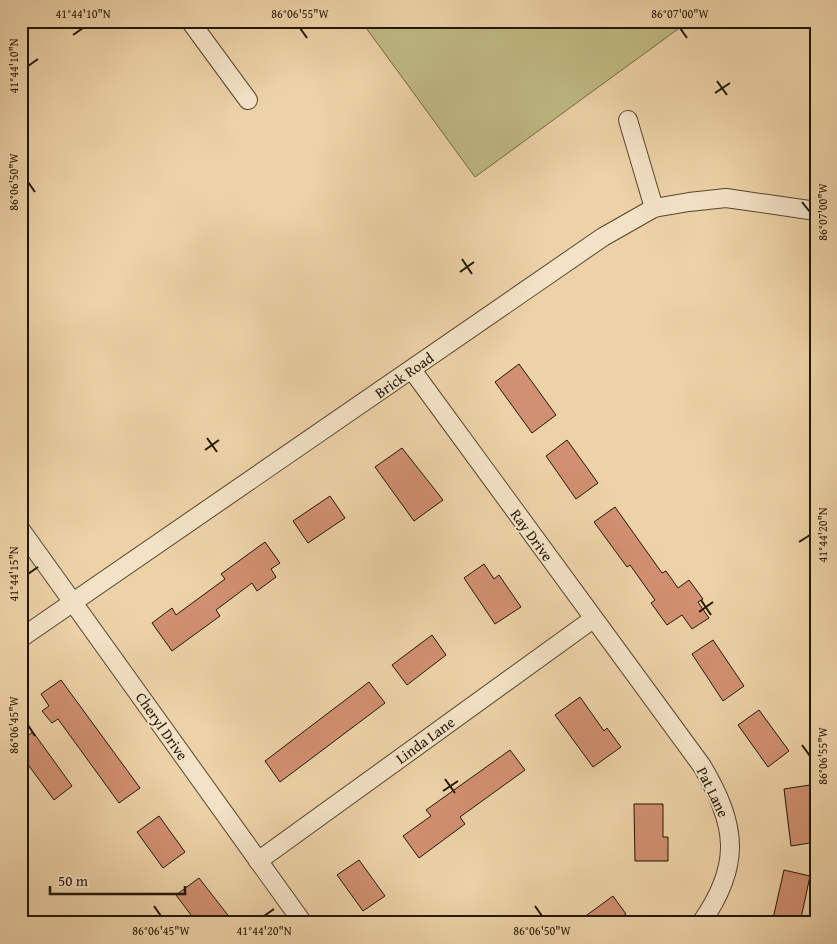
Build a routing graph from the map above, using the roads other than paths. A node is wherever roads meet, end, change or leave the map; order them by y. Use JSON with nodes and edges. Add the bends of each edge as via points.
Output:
{"nodes":[{"id":1,"x":190,"y":21,"type":"edge"},
{"id":2,"x":248,"y":100,"type":"dead end"},
{"id":3,"x":628,"y":120,"type":"dead end"},
{"id":4,"x":654,"y":208,"type":"junction"},
{"id":5,"x":816,"y":211,"type":"edge"},
{"id":6,"x":412,"y":370,"type":"junction"},
{"id":7,"x":21,"y":530,"type":"edge"},
{"id":8,"x":74,"y":601,"type":"junction"},
{"id":9,"x":593,"y":619,"type":"junction"},
{"id":10,"x":21,"y":638,"type":"edge"},
{"id":11,"x":652,"y":698,"type":"joint"},
{"id":12,"x":258,"y":861,"type":"junction"},
{"id":13,"x":303,"y":923,"type":"edge"},
{"id":14,"x":701,"y":923,"type":"edge"}],
"edges":[{"from":1,"to":2,"type":"street"},
{"from":3,"to":4,"type":"street"},
{"from":4,"to":5,"type":"street","name":"Brick Road","via":[[726,198]]},
{"from":4,"to":6,"type":"street","name":"Brick Road","via":[[603,238]]},
{"from":6,"to":8,"type":"street","name":"Brick Road"},
{"from":6,"to":9,"type":"street","name":"Ray Drive"},
{"from":7,"to":8,"type":"street","name":"Cheryl Drive"},
{"from":8,"to":10,"type":"street","name":"Brick Road"},
{"from":8,"to":12,"type":"street","name":"Cheryl Drive"},
{"from":9,"to":11,"type":"street","name":"Ray Drive"},
{"from":9,"to":12,"type":"street","name":"Linda Lane"},
{"from":11,"to":14,"type":"street","name":"Pat Lane","via":[[702,766],[722,802],[728,823],[726,878]]},
{"from":12,"to":13,"type":"street","name":"Cheryl Drive"}]}
